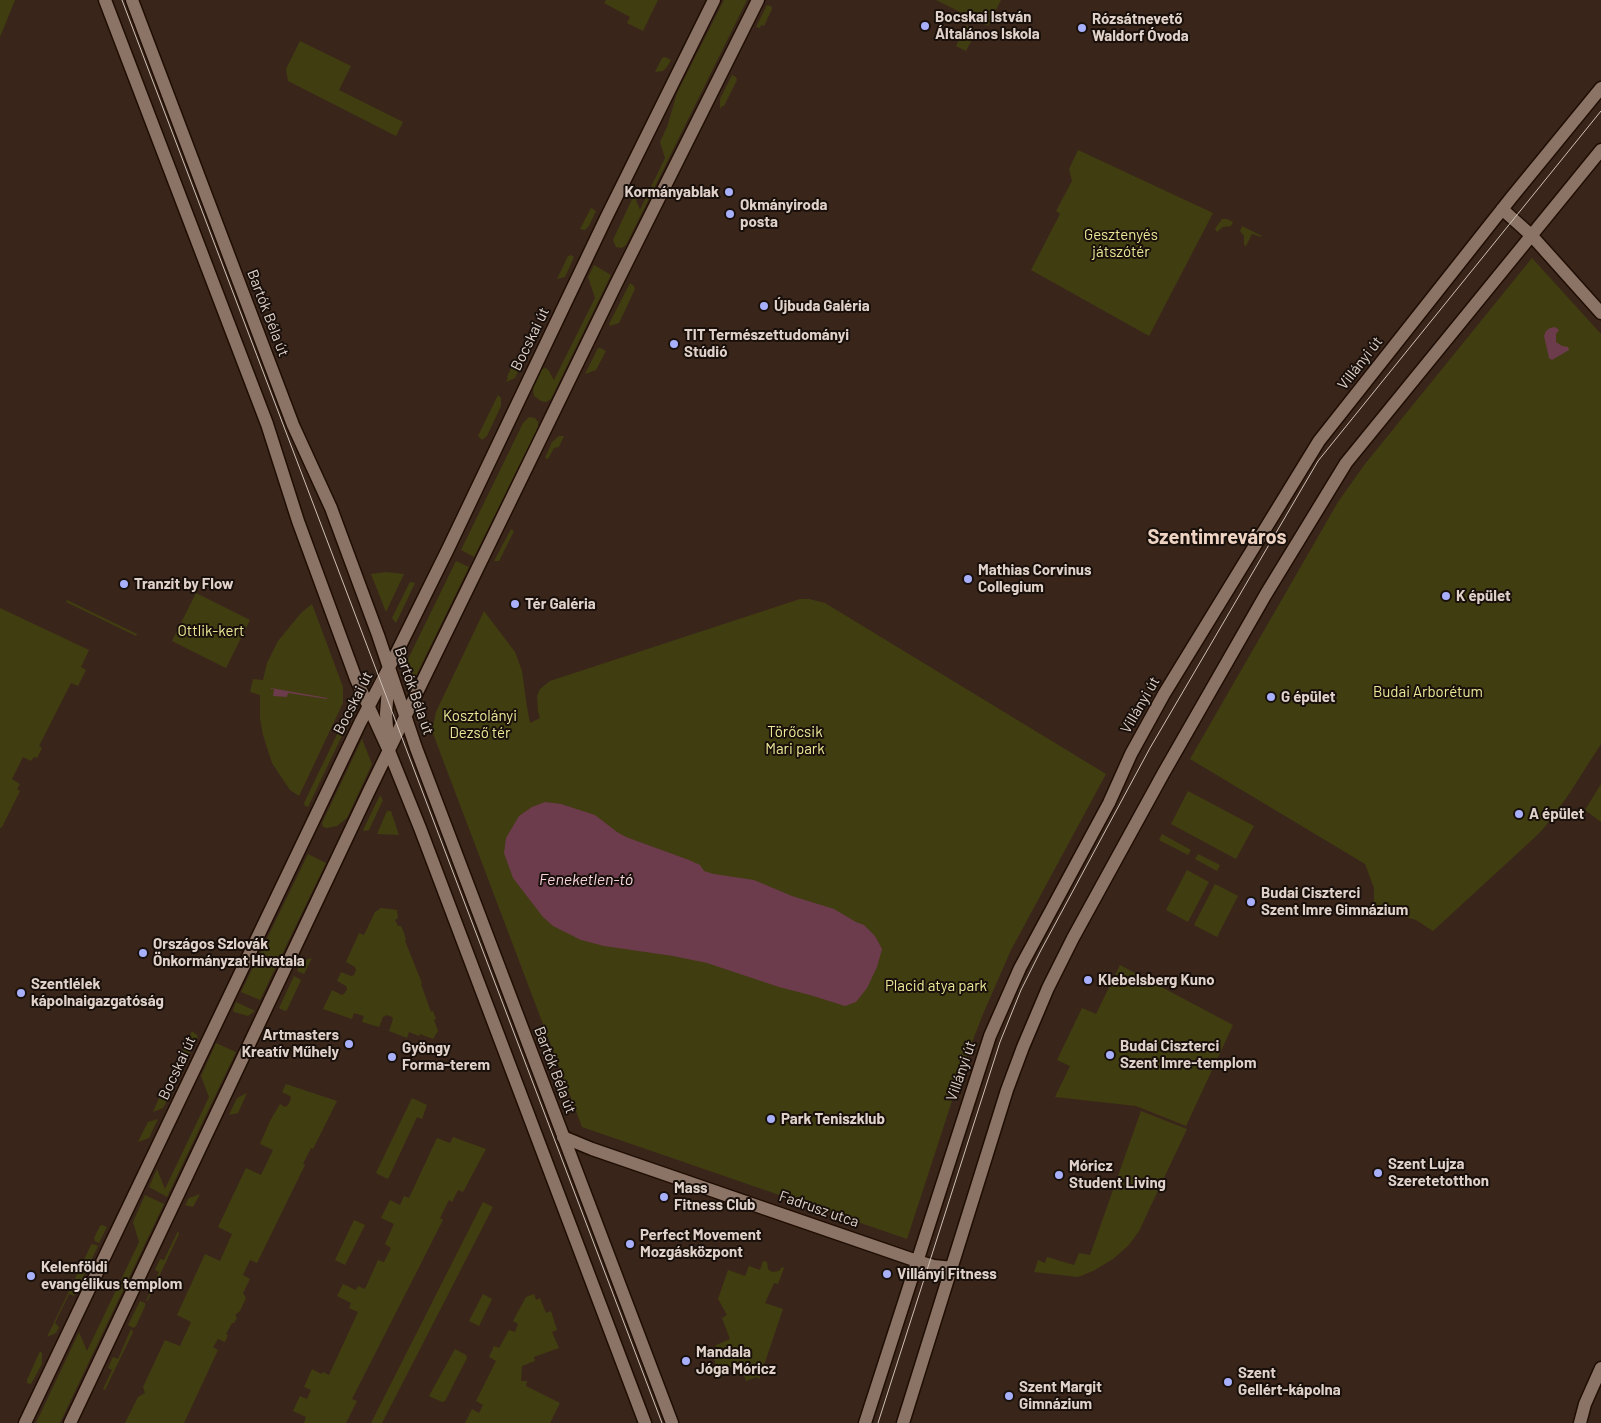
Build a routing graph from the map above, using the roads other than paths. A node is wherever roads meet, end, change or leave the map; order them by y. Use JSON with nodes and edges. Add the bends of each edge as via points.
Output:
{"nodes":[{"id":1,"x":106,"y":0,"type":"edge"},
{"id":2,"x":132,"y":0,"type":"edge"},
{"id":3,"x":714,"y":0,"type":"edge"},
{"id":4,"x":758,"y":0,"type":"edge"},
{"id":5,"x":1601,"y":88,"type":"edge"},
{"id":6,"x":1601,"y":150,"type":"edge"},
{"id":7,"x":1502,"y":209,"type":"junction"},
{"id":8,"x":1532,"y":236,"type":"junction"},
{"id":9,"x":1601,"y":313,"type":"edge"},
{"id":10,"x":389,"y":668,"type":"junction"},
{"id":11,"x":368,"y":706,"type":"junction"},
{"id":12,"x":405,"y":717,"type":"junction"},
{"id":13,"x":389,"y":751,"type":"junction"},
{"id":14,"x":563,"y":1137,"type":"junction"},
{"id":15,"x":917,"y":1260,"type":"junction"},
{"id":16,"x":953,"y":1268,"type":"junction"},
{"id":17,"x":1601,"y":1368,"type":"edge"},
{"id":18,"x":26,"y":1423,"type":"edge"},
{"id":19,"x":70,"y":1423,"type":"edge"},
{"id":20,"x":645,"y":1423,"type":"edge"},
{"id":21,"x":672,"y":1423,"type":"edge"},
{"id":22,"x":865,"y":1423,"type":"edge"},
{"id":23,"x":903,"y":1423,"type":"edge"},
{"id":24,"x":1580,"y":1423,"type":"edge"}],
"edges":[{"from":1,"to":11,"type":"main road"},
{"from":2,"to":10,"type":"main road","name":"Bartók Béla út","via":[[287,410],[331,508]]},
{"from":3,"to":10,"type":"main road","name":"Bocskai út"},
{"from":4,"to":12,"type":"main road"},
{"from":5,"to":7,"type":"main road","name":"Villányi út"},
{"from":6,"to":8,"type":"main road"},
{"from":7,"to":8,"type":"main road"},
{"from":7,"to":15,"type":"main road","name":"Villányi út","via":[[1319,441],[1130,754],[1002,1007]]},
{"from":8,"to":9,"type":"main road"},
{"from":8,"to":16,"type":"main road","via":[[1346,463],[1266,594],[1163,774],[1073,938],[1034,1018],[1007,1090]]},
{"from":10,"to":11,"type":"main road","name":"Bocskai út"},
{"from":10,"to":12,"type":"main road","name":"Bartók Béla út"},
{"from":10,"to":13,"type":"main road","via":[[386,714]]},
{"from":11,"to":13,"type":"main road"},
{"from":11,"to":18,"type":"main road","name":"Bocskai út"},
{"from":12,"to":13,"type":"main road"},
{"from":12,"to":14,"type":"main road","name":"Bartók Béla út"},
{"from":13,"to":19,"type":"main road"},
{"from":13,"to":20,"type":"main road"},
{"from":14,"to":15,"type":"main road","name":"Fadrusz utca"},
{"from":14,"to":21,"type":"main road","name":"Bartók Béla út"},
{"from":15,"to":16,"type":"main road","name":"Fadrusz utca"},
{"from":15,"to":22,"type":"main road","name":"Villányi út"},
{"from":16,"to":23,"type":"main road"},
{"from":17,"to":24,"type":"main road"}]}
